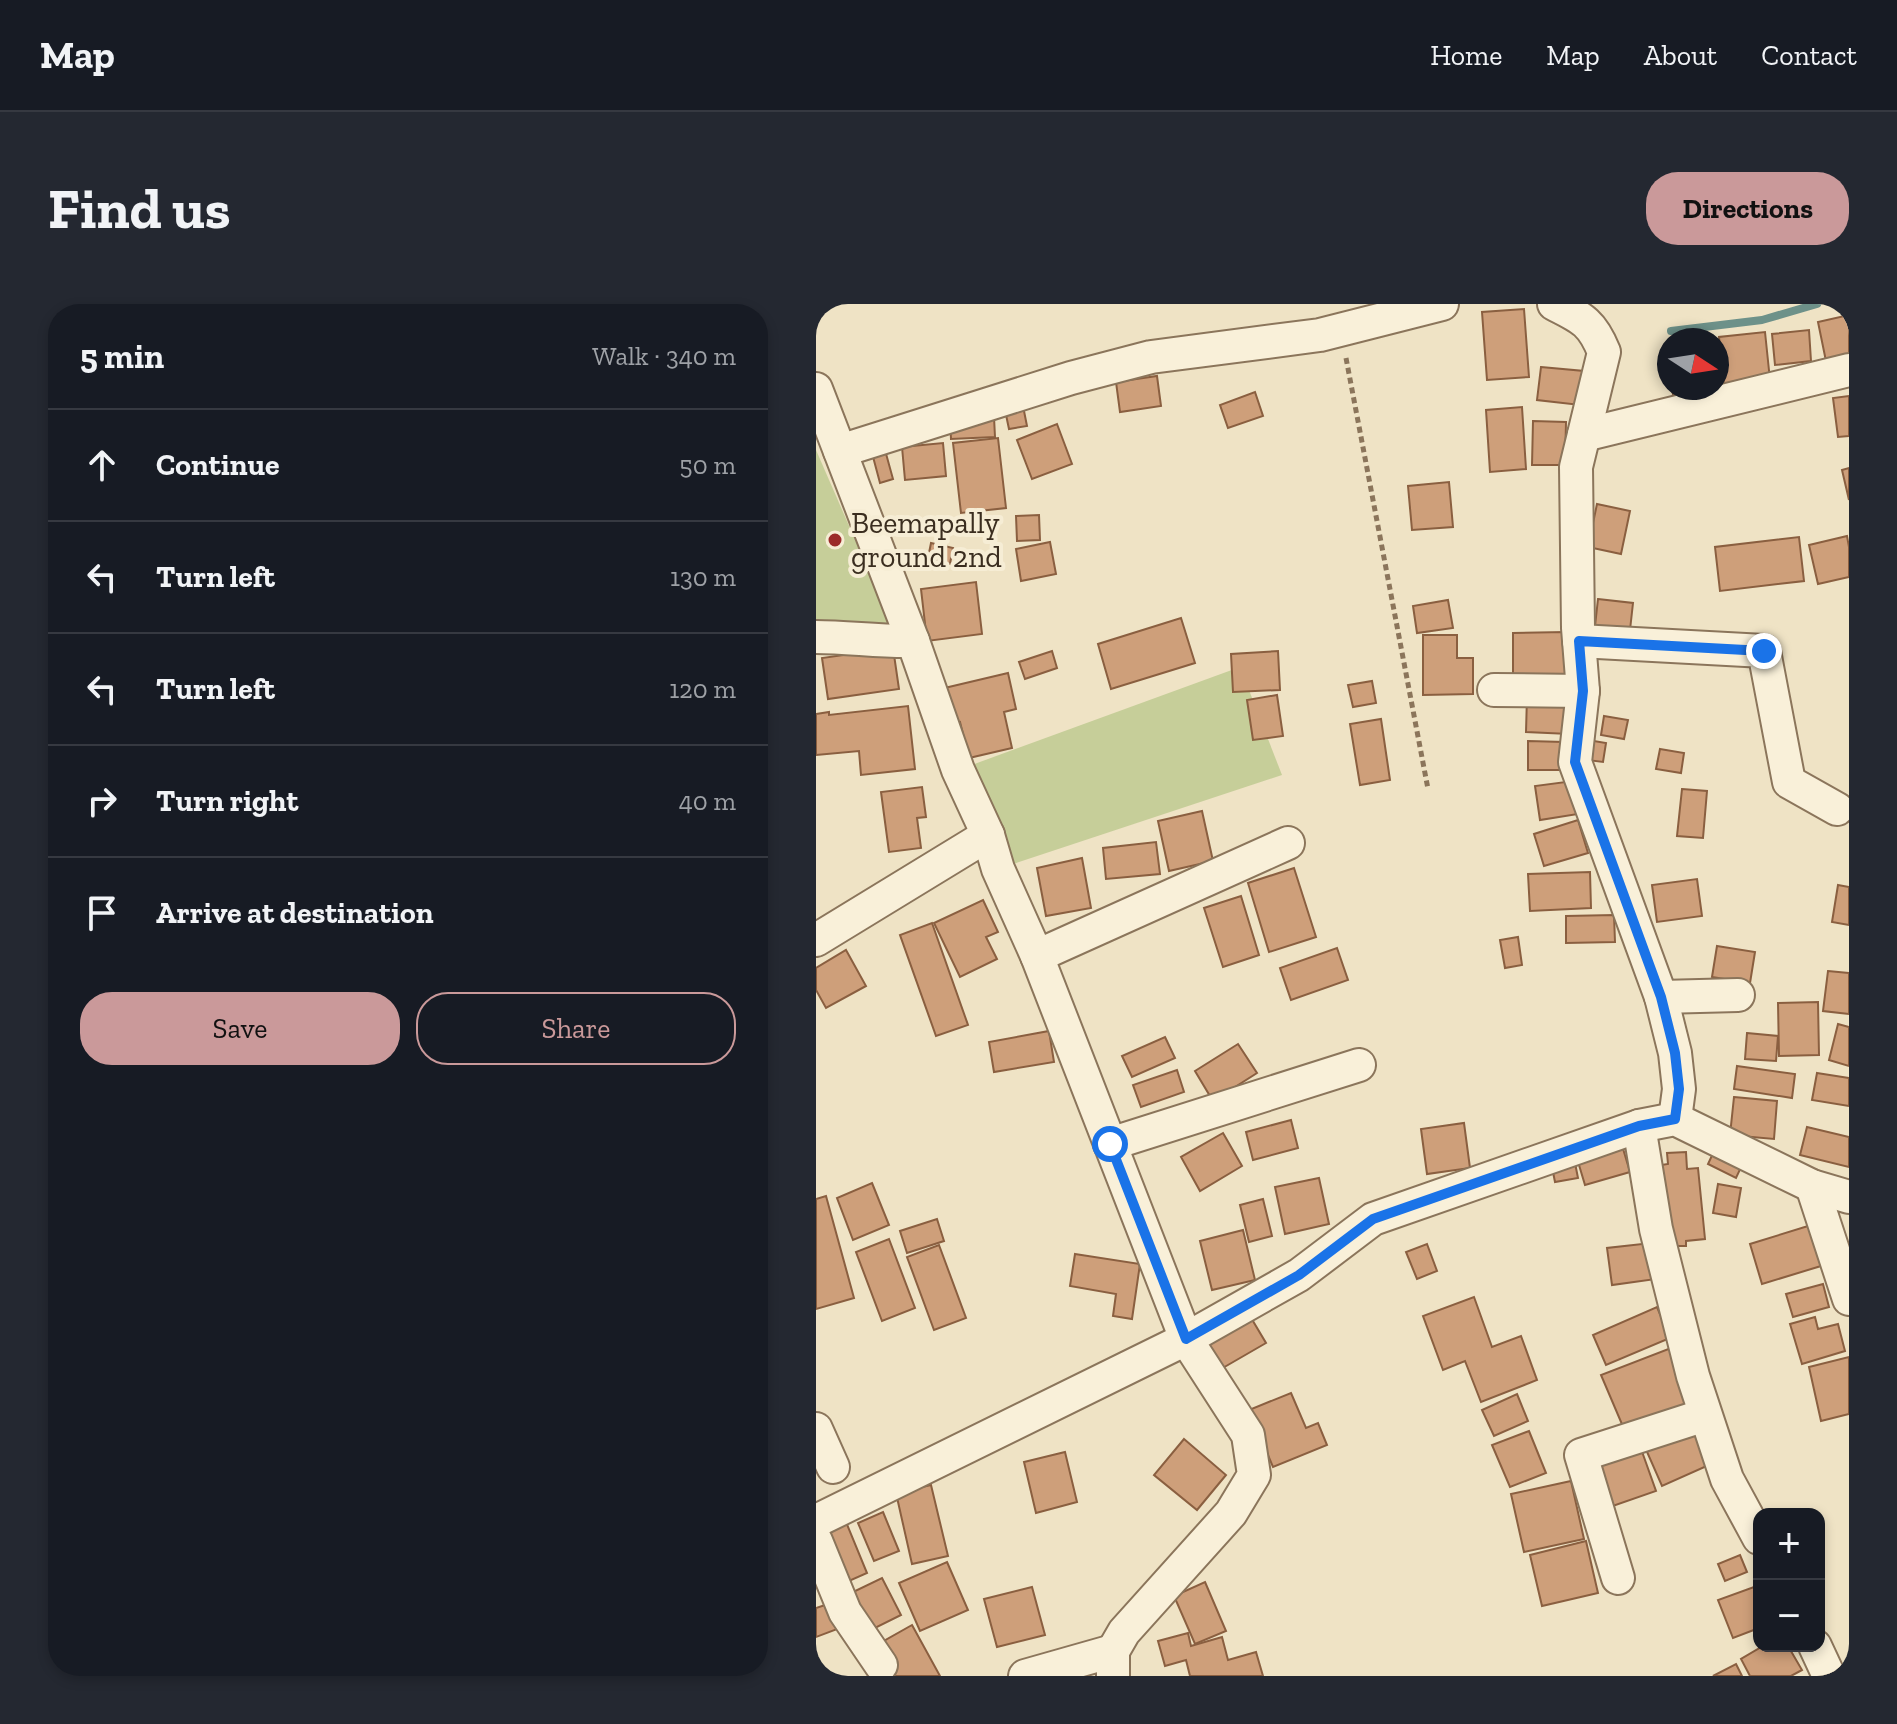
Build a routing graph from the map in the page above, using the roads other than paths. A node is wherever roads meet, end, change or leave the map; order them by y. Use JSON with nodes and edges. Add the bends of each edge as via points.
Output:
{"nodes":[{"id":1,"x":1442,"y":304,"type":"edge"},
{"id":2,"x":1554,"y":304,"type":"edge"},
{"id":3,"x":1849,"y":370,"type":"edge"},
{"id":4,"x":816,"y":389,"type":"edge"},
{"id":5,"x":1584,"y":435,"type":"junction"},
{"id":6,"x":840,"y":451,"type":"junction"},
{"id":7,"x":816,"y":637,"type":"edge"},
{"id":8,"x":913,"y":641,"type":"junction"},
{"id":9,"x":1579,"y":641,"type":"junction"},
{"id":10,"x":1494,"y":690,"type":"dead end"},
{"id":11,"x":1583,"y":691,"type":"junction"},
{"id":12,"x":1837,"y":809,"type":"dead end"},
{"id":13,"x":988,"y":835,"type":"junction"},
{"id":14,"x":1288,"y":843,"type":"dead end"},
{"id":15,"x":816,"y":940,"type":"edge"},
{"id":16,"x":1037,"y":956,"type":"junction"},
{"id":17,"x":1738,"y":995,"type":"dead end"},
{"id":18,"x":1661,"y":997,"type":"junction"},
{"id":19,"x":1359,"y":1065,"type":"dead end"},
{"id":20,"x":1675,"y":1119,"type":"junction"},
{"id":21,"x":1639,"y":1126,"type":"junction"},
{"id":22,"x":1110,"y":1144,"type":"junction"},
{"id":23,"x":1836,"y":1189,"type":"edge"},
{"id":24,"x":1849,"y":1299,"type":"edge"},
{"id":25,"x":1186,"y":1339,"type":"junction"},
{"id":26,"x":1705,"y":1415,"type":"junction"},
{"id":27,"x":816,"y":1429,"type":"edge"},
{"id":28,"x":833,"y":1467,"type":"dead end"},
{"id":29,"x":816,"y":1521,"type":"edge"},
{"id":30,"x":1753,"y":1527,"type":"edge"},
{"id":31,"x":816,"y":1541,"type":"edge"},
{"id":32,"x":1618,"y":1578,"type":"dead end"},
{"id":33,"x":1818,"y":1652,"type":"edge"},
{"id":34,"x":1113,"y":1663,"type":"edge"},
{"id":35,"x":881,"y":1665,"type":"dead end"},
{"id":36,"x":1849,"y":1670,"type":"edge"},
{"id":37,"x":1025,"y":1676,"type":"edge"},
{"id":38,"x":1832,"y":1676,"type":"edge"}],
"edges":[{"from":1,"to":6,"type":"street","via":[[1320,335],[1151,357]]},
{"from":2,"to":5,"type":"street","via":[[1586,321],[1604,352]]},
{"from":3,"to":5,"type":"street"},
{"from":4,"to":6,"type":"street"},
{"from":5,"to":9,"type":"street","via":[[1576,467]]},
{"from":6,"to":8,"type":"street"},
{"from":7,"to":8,"type":"street"},
{"from":8,"to":13,"type":"street","via":[[958,770]]},
{"from":9,"to":11,"type":"street"},
{"from":9,"to":12,"type":"street","via":[[1764,651],[1789,782]]},
{"from":10,"to":11,"type":"street"},
{"from":11,"to":18,"type":"street","via":[[1575,762]]},
{"from":13,"to":15,"type":"street"},
{"from":13,"to":16,"type":"street"},
{"from":14,"to":16,"type":"street"},
{"from":16,"to":22,"type":"street"},
{"from":17,"to":18,"type":"street"},
{"from":18,"to":20,"type":"street","via":[[1675,1053]]},
{"from":19,"to":22,"type":"street"},
{"from":20,"to":21,"type":"street"},
{"from":20,"to":23,"type":"street"},
{"from":21,"to":25,"type":"street","via":[[1373,1219],[1299,1275]]},
{"from":21,"to":26,"type":"street","via":[[1656,1229]]},
{"from":22,"to":25,"type":"street"},
{"from":23,"to":24,"type":"street"},
{"from":25,"to":29,"type":"street"},
{"from":25,"to":34,"type":"street","via":[[1248,1435],[1254,1475],[1231,1513],[1124,1632]]},
{"from":26,"to":30,"type":"street","via":[[1727,1479]]},
{"from":26,"to":32,"type":"street","via":[[1581,1455]]},
{"from":27,"to":28,"type":"street"},
{"from":31,"to":35,"type":"street","via":[[845,1612]]},
{"from":33,"to":38,"type":"street"},
{"from":34,"to":37,"type":"street"},
{"from":36,"to":38,"type":"street"}]}
